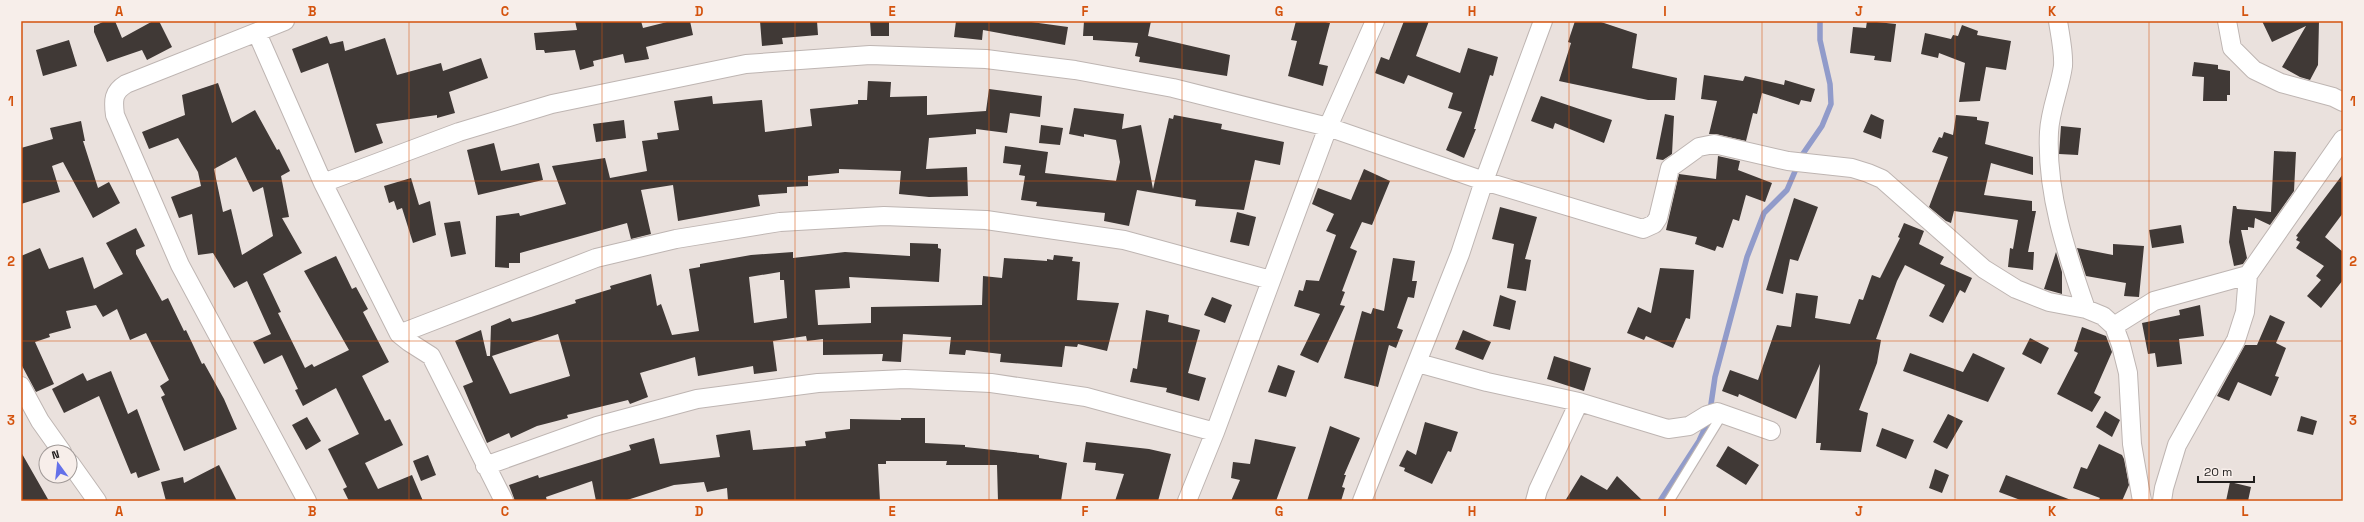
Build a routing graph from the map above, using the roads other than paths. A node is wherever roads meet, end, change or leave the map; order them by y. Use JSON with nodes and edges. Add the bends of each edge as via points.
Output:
{"nodes":[{"id":1,"x":285,"y":21,"type":"edge"},
{"id":2,"x":1375,"y":21,"type":"edge"},
{"id":3,"x":1543,"y":21,"type":"edge"},
{"id":4,"x":2058,"y":21,"type":"edge"},
{"id":5,"x":2227,"y":21,"type":"edge"},
{"id":6,"x":257,"y":33,"type":"junction"},
{"id":7,"x":2343,"y":102,"type":"edge"},
{"id":8,"x":1328,"y":127,"type":"junction"},
{"id":9,"x":2343,"y":139,"type":"edge"},
{"id":10,"x":1484,"y":181,"type":"junction"},
{"id":11,"x":323,"y":182,"type":"junction"},
{"id":12,"x":2248,"y":275,"type":"junction"},
{"id":13,"x":1271,"y":280,"type":"junction"},
{"id":14,"x":2086,"y":309,"type":"junction"},
{"id":15,"x":2114,"y":326,"type":"junction"},
{"id":16,"x":399,"y":334,"type":"junction"},
{"id":17,"x":1418,"y":363,"type":"junction"},
{"id":18,"x":21,"y":386,"type":"edge"},
{"id":19,"x":1579,"y":402,"type":"junction"},
{"id":20,"x":1716,"y":413,"type":"junction"},
{"id":21,"x":1771,"y":431,"type":"dead end"},
{"id":22,"x":1215,"y":432,"type":"junction"},
{"id":23,"x":56,"y":444,"type":"edge"},
{"id":24,"x":485,"y":466,"type":"junction"},
{"id":25,"x":78,"y":474,"type":"edge"},
{"id":26,"x":97,"y":501,"type":"edge"},
{"id":27,"x":307,"y":501,"type":"edge"},
{"id":28,"x":504,"y":501,"type":"edge"},
{"id":29,"x":1187,"y":501,"type":"edge"},
{"id":30,"x":1362,"y":501,"type":"edge"},
{"id":31,"x":1535,"y":501,"type":"edge"},
{"id":32,"x":1669,"y":501,"type":"edge"},
{"id":33,"x":2142,"y":501,"type":"edge"},
{"id":34,"x":2162,"y":501,"type":"edge"}],
"edges":[{"from":1,"to":6,"type":"street"},
{"from":2,"to":8,"type":"street"},
{"from":3,"to":10,"type":"street"},
{"from":4,"to":14,"type":"street","via":[[2063,65],[2049,131],[2055,207],[2067,256]]},
{"from":5,"to":7,"type":"street","via":[[2232,48],[2254,70],[2281,83]]},
{"from":6,"to":11,"type":"street"},
{"from":6,"to":27,"type":"street","via":[[126,84],[117,90],[113,101],[115,115],[180,265]]},
{"from":8,"to":10,"type":"street"},
{"from":8,"to":11,"type":"street","via":[[1173,88],[1075,70],[986,59],[870,55],[746,64],[552,104],[459,132]]},
{"from":8,"to":13,"type":"street"},
{"from":9,"to":12,"type":"street"},
{"from":10,"to":14,"type":"street","via":[[1644,229],[1654,224],[1658,218],[1670,168],[1699,147],[1714,144],[1788,161],[1852,168],[1882,179],[1984,269],[2016,289],[2050,302]]},
{"from":10,"to":17,"type":"street","via":[[1460,254]]},
{"from":11,"to":16,"type":"street"},
{"from":12,"to":15,"type":"street","via":[[2154,301]]},
{"from":12,"to":34,"type":"street","via":[[2245,312],[2236,340],[2177,446]]},
{"from":13,"to":16,"type":"street","via":[[1116,239],[986,220],[884,216],[780,222],[676,239],[596,258]]},
{"from":13,"to":22,"type":"street"},
{"from":14,"to":15,"type":"street","via":[[2103,316]]},
{"from":15,"to":33,"type":"street","via":[[2122,345],[2128,373],[2132,444]]},
{"from":16,"to":24,"type":"street","via":[[431,356]]},
{"from":17,"to":19,"type":"street","via":[[1487,382]]},
{"from":17,"to":30,"type":"street"},
{"from":18,"to":23,"type":"street"},
{"from":19,"to":20,"type":"street","via":[[1668,429],[1689,426]]},
{"from":19,"to":31,"type":"street"},
{"from":20,"to":21,"type":"street"},
{"from":20,"to":32,"type":"lane"},
{"from":22,"to":24,"type":"street","via":[[1086,397],[991,383],[905,379],[818,383],[697,399],[598,426]]},
{"from":22,"to":29,"type":"street"},
{"from":24,"to":28,"type":"street"},
{"from":25,"to":26,"type":"street"}]}
